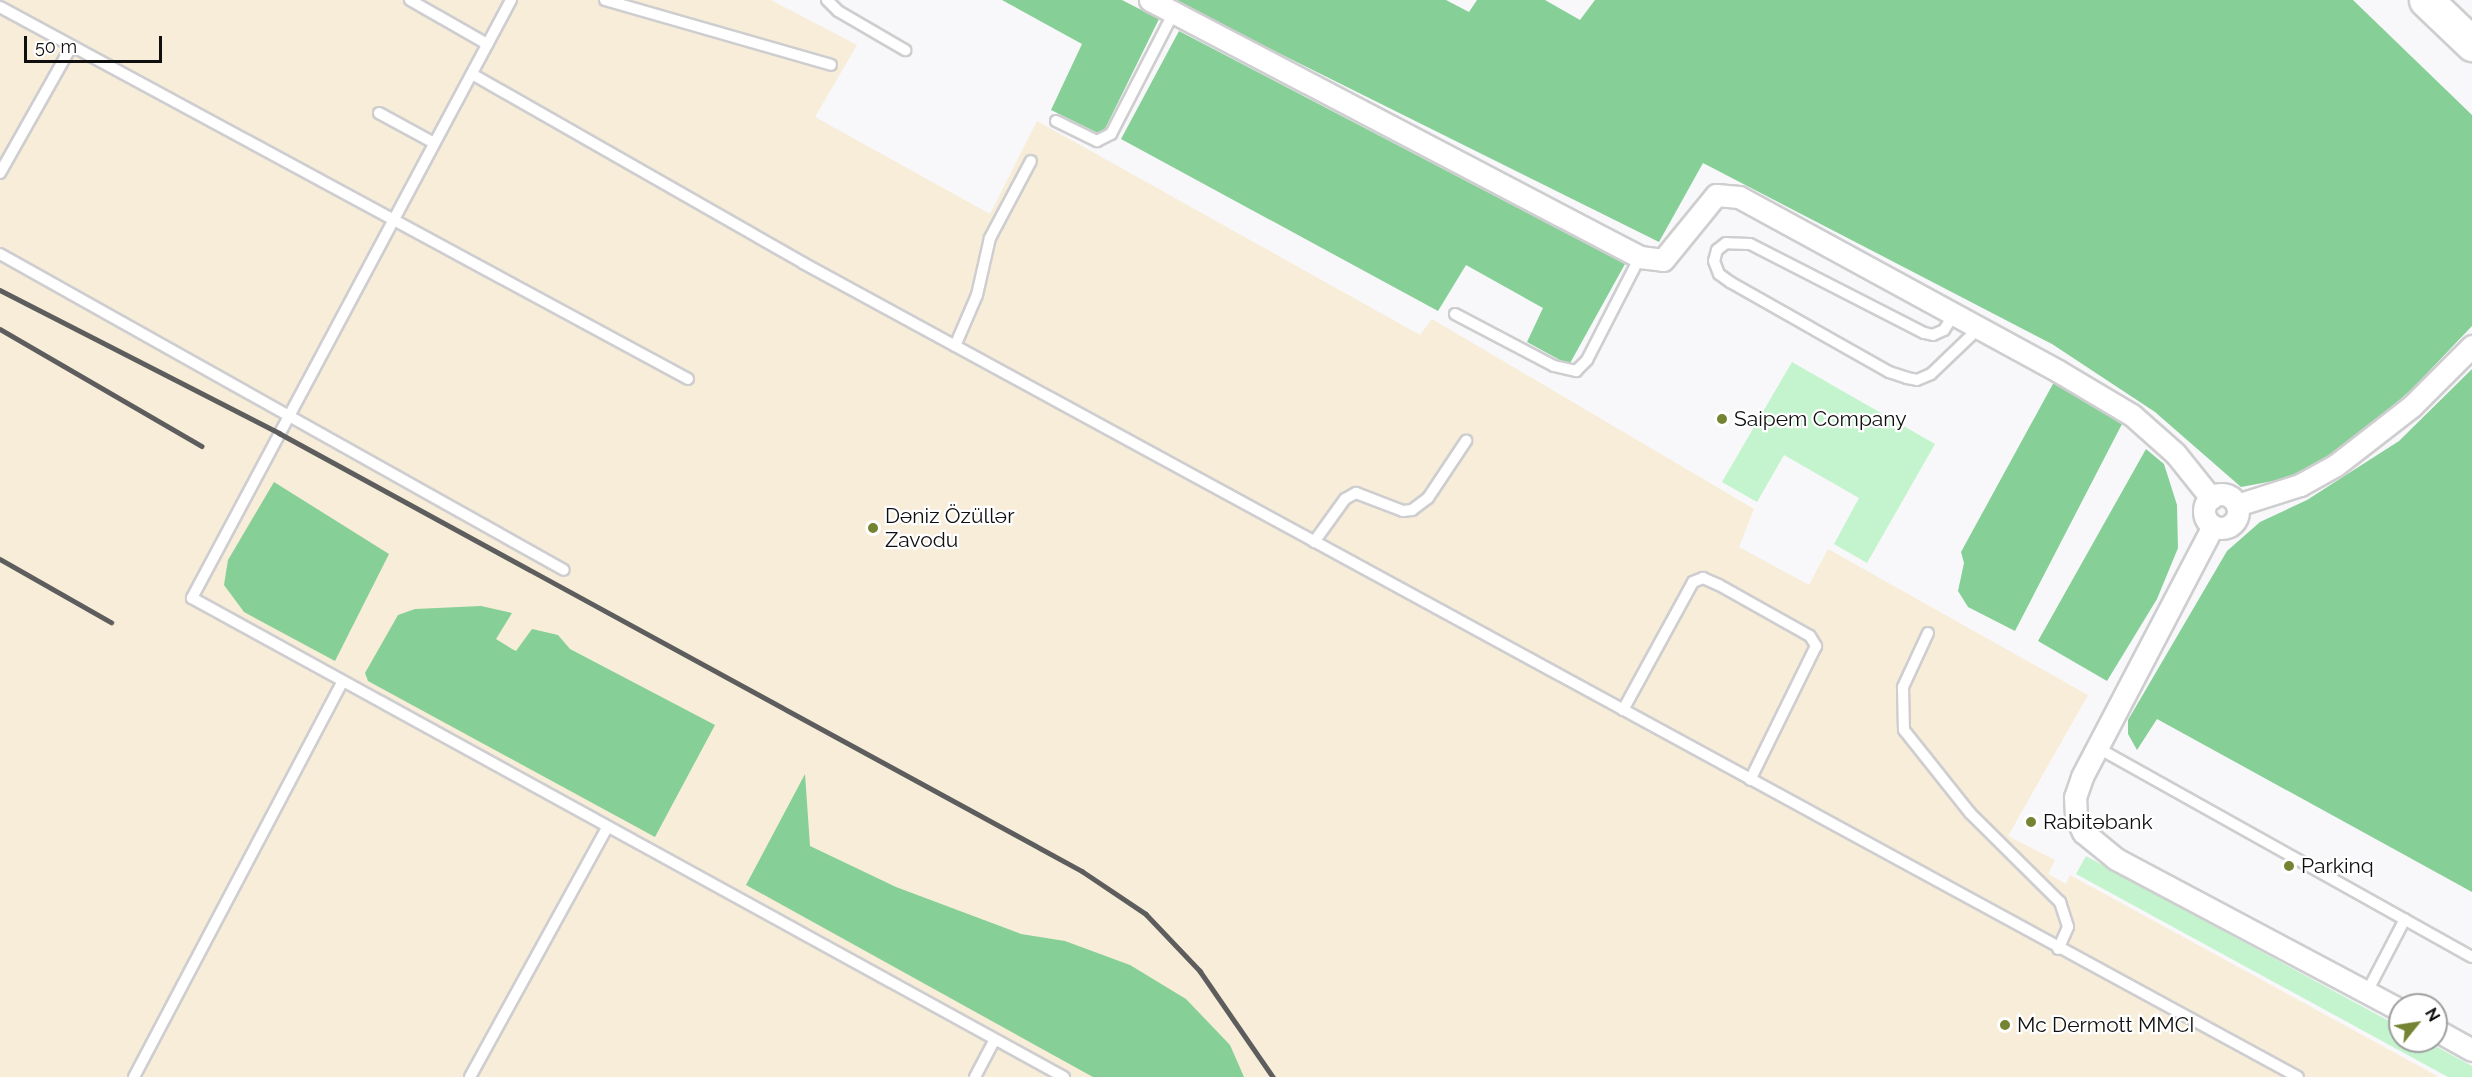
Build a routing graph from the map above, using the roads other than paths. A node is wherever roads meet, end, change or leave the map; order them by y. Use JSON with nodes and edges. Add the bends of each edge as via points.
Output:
{"nodes":[{"id":1,"x":410,"y":0,"type":"edge"},
{"id":2,"x":511,"y":0,"type":"edge"},
{"id":3,"x":605,"y":0,"type":"edge"},
{"id":4,"x":827,"y":0,"type":"edge"},
{"id":5,"x":1150,"y":0,"type":"edge"},
{"id":6,"x":2426,"y":0,"type":"edge"},
{"id":7,"x":0,"y":7,"type":"edge"},
{"id":8,"x":1174,"y":12,"type":"junction"},
{"id":9,"x":487,"y":44,"type":"junction"},
{"id":10,"x":2472,"y":44,"type":"edge"},
{"id":11,"x":71,"y":47,"type":"junction"},
{"id":12,"x":905,"y":50,"type":"dead end"},
{"id":13,"x":831,"y":65,"type":"dead end"},
{"id":14,"x":472,"y":74,"type":"junction"},
{"id":15,"x":379,"y":113,"type":"dead end"},
{"id":16,"x":1056,"y":121,"type":"dead end"},
{"id":17,"x":434,"y":143,"type":"junction"},
{"id":18,"x":1031,"y":161,"type":"dead end"},
{"id":19,"x":0,"y":172,"type":"edge"},
{"id":20,"x":393,"y":216,"type":"junction"},
{"id":21,"x":0,"y":254,"type":"edge"},
{"id":22,"x":1640,"y":257,"type":"junction"},
{"id":23,"x":1455,"y":314,"type":"dead end"},
{"id":24,"x":1954,"y":314,"type":"junction"},
{"id":25,"x":1979,"y":327,"type":"junction"},
{"id":26,"x":955,"y":346,"type":"junction"},
{"id":27,"x":2472,"y":346,"type":"edge"},
{"id":28,"x":688,"y":379,"type":"dead end"},
{"id":29,"x":289,"y":413,"type":"junction"},
{"id":30,"x":1466,"y":441,"type":"dead end"},
{"id":31,"x":2211,"y":498,"type":"junction"},
{"id":32,"x":2237,"y":505,"type":"junction"},
{"id":33,"x":2213,"y":526,"type":"junction"},
{"id":34,"x":1314,"y":542,"type":"junction"},
{"id":35,"x":564,"y":570,"type":"dead end"},
{"id":36,"x":1928,"y":633,"type":"dead end"},
{"id":37,"x":342,"y":682,"type":"junction"},
{"id":38,"x":1623,"y":710,"type":"junction"},
{"id":39,"x":2098,"y":748,"type":"junction"},
{"id":40,"x":1750,"y":780,"type":"junction"},
{"id":41,"x":607,"y":828,"type":"junction"},
{"id":42,"x":2405,"y":919,"type":"junction"},
{"id":43,"x":2058,"y":949,"type":"junction"},
{"id":44,"x":2472,"y":957,"type":"edge"},
{"id":45,"x":2367,"y":992,"type":"junction"},
{"id":46,"x":2388,"y":1003,"type":"edge"},
{"id":47,"x":2448,"y":1037,"type":"edge"},
{"id":48,"x":994,"y":1041,"type":"junction"},
{"id":49,"x":2472,"y":1050,"type":"edge"},
{"id":50,"x":134,"y":1077,"type":"edge"},
{"id":51,"x":470,"y":1077,"type":"edge"},
{"id":52,"x":975,"y":1077,"type":"edge"},
{"id":53,"x":1064,"y":1077,"type":"edge"},
{"id":54,"x":2298,"y":1077,"type":"edge"}],
"edges":[{"from":1,"to":9,"type":"lane"},
{"from":2,"to":9,"type":"lane"},
{"from":3,"to":13,"type":"lane"},
{"from":4,"to":12,"type":"lane","via":[[838,11]]},
{"from":5,"to":8,"type":"street"},
{"from":6,"to":10,"type":"highway"},
{"from":7,"to":11,"type":"lane"},
{"from":8,"to":16,"type":"lane","via":[[1111,134],[1096,141]]},
{"from":8,"to":22,"type":"street"},
{"from":9,"to":14,"type":"lane"},
{"from":11,"to":19,"type":"lane"},
{"from":11,"to":20,"type":"lane"},
{"from":14,"to":17,"type":"lane"},
{"from":14,"to":26,"type":"lane"},
{"from":15,"to":17,"type":"lane"},
{"from":17,"to":20,"type":"lane"},
{"from":18,"to":26,"type":"lane","via":[[990,238],[977,296]]},
{"from":20,"to":28,"type":"lane"},
{"from":20,"to":29,"type":"lane"},
{"from":21,"to":29,"type":"lane"},
{"from":22,"to":23,"type":"lane","via":[[1587,360],[1576,371],[1554,366]]},
{"from":22,"to":24,"type":"street","via":[[1663,260],[1702,207],[1716,195],[1726,193]]},
{"from":24,"to":25,"type":"street"},
{"from":24,"to":25,"type":"lane","via":[[1944,330],[1933,335],[1750,244],[1726,243],[1717,250],[1714,261],[1719,274],[1730,282],[1889,372],[1907,378],[1917,380],[1931,374]]},
{"from":25,"to":31,"type":"street","via":[[2132,415],[2175,453]]},
{"from":26,"to":34,"type":"lane"},
{"from":27,"to":32,"type":"street","via":[[2412,406],[2336,465],[2300,485]]},
{"from":29,"to":35,"type":"lane"},
{"from":29,"to":37,"type":"lane","via":[[192,598]]},
{"from":30,"to":34,"type":"lane","via":[[1428,498],[1412,510],[1403,512],[1356,493],[1345,499]]},
{"from":31,"to":32,"type":"street","via":[[2226,495]]},
{"from":31,"to":33,"type":"street","via":[[2205,516]]},
{"from":32,"to":33,"type":"street","via":[[2232,524]]},
{"from":33,"to":39,"type":"street"},
{"from":34,"to":38,"type":"lane"},
{"from":36,"to":43,"type":"lane","via":[[1903,687],[1904,730],[1962,805],[2060,902],[2068,927]]},
{"from":37,"to":41,"type":"lane"},
{"from":37,"to":50,"type":"lane"},
{"from":38,"to":40,"type":"lane"},
{"from":38,"to":40,"type":"lane","via":[[1693,582],[1703,578],[1719,585],[1810,636],[1816,646]]},
{"from":39,"to":42,"type":"lane"},
{"from":39,"to":45,"type":"street","via":[[2075,798],[2076,817],[2083,832],[2097,846]]},
{"from":40,"to":43,"type":"lane"},
{"from":41,"to":48,"type":"lane"},
{"from":41,"to":51,"type":"lane"},
{"from":42,"to":44,"type":"lane"},
{"from":42,"to":45,"type":"lane"},
{"from":43,"to":54,"type":"lane"},
{"from":45,"to":46,"type":"street"},
{"from":47,"to":49,"type":"street"},
{"from":48,"to":52,"type":"lane"},
{"from":48,"to":53,"type":"lane"}]}
